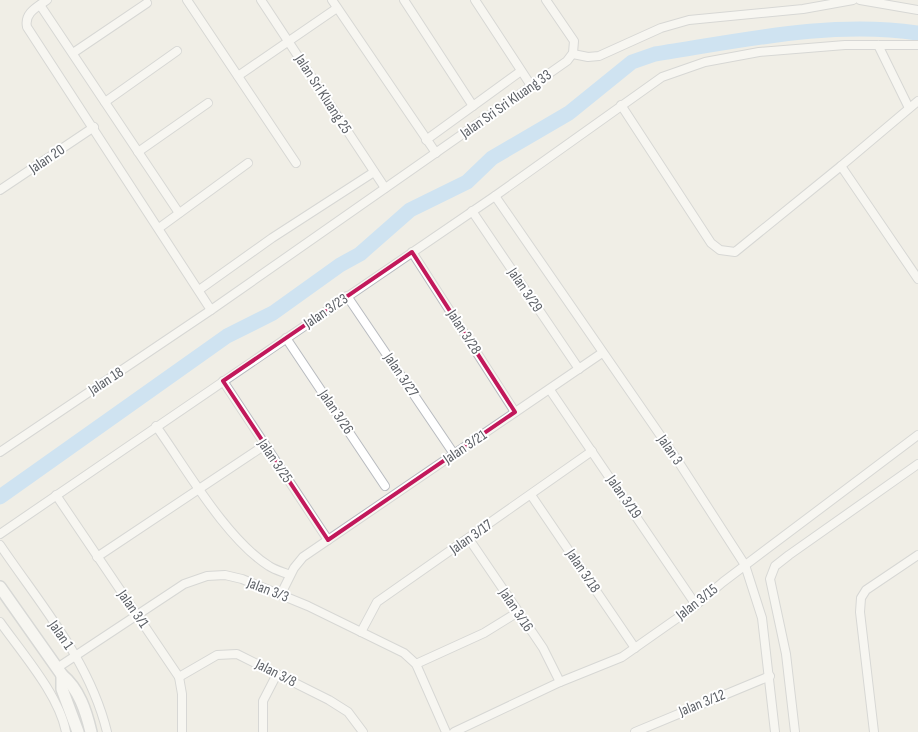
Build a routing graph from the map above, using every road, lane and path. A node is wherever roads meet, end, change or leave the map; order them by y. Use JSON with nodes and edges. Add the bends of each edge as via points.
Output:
{"nodes":[{"id":1,"x":187,"y":0,"type":"edge"},
{"id":2,"x":261,"y":0,"type":"edge"},
{"id":3,"x":332,"y":0,"type":"edge"},
{"id":4,"x":404,"y":0,"type":"edge"},
{"id":5,"x":475,"y":0,"type":"edge"},
{"id":6,"x":546,"y":0,"type":"edge"},
{"id":7,"x":853,"y":0,"type":"edge"},
{"id":8,"x":860,"y":0,"type":"edge"},
{"id":9,"x":44,"y":3,"type":"edge"},
{"id":10,"x":147,"y":3,"type":"dead end"},
{"id":11,"x":337,"y":8,"type":"junction"},
{"id":12,"x":918,"y":10,"type":"edge"},
{"id":13,"x":288,"y":41,"type":"junction"},
{"id":14,"x":878,"y":45,"type":"junction"},
{"id":15,"x":918,"y":45,"type":"edge"},
{"id":16,"x":177,"y":51,"type":"dead end"},
{"id":17,"x":73,"y":53,"type":"junction"},
{"id":18,"x":573,"y":54,"type":"junction"},
{"id":19,"x":522,"y":72,"type":"junction"},
{"id":20,"x":238,"y":76,"type":"junction"},
{"id":21,"x":532,"y":87,"type":"junction"},
{"id":22,"x":918,"y":101,"type":"edge"},
{"id":23,"x":105,"y":102,"type":"junction"},
{"id":24,"x":208,"y":103,"type":"dead end"},
{"id":25,"x":622,"y":105,"type":"junction"},
{"id":26,"x":473,"y":106,"type":"junction"},
{"id":27,"x":909,"y":108,"type":"junction"},
{"id":28,"x":94,"y":128,"type":"junction"},
{"id":29,"x":426,"y":140,"type":"junction"},
{"id":30,"x":138,"y":152,"type":"junction"},
{"id":31,"x":436,"y":153,"type":"junction"},
{"id":32,"x":248,"y":163,"type":"dead end"},
{"id":33,"x":296,"y":163,"type":"dead end"},
{"id":34,"x":841,"y":166,"type":"junction"},
{"id":35,"x":374,"y":172,"type":"junction"},
{"id":36,"x":385,"y":188,"type":"junction"},
{"id":37,"x":0,"y":190,"type":"edge"},
{"id":38,"x":495,"y":196,"type":"junction"},
{"id":39,"x":472,"y":211,"type":"junction"},
{"id":40,"x":179,"y":213,"type":"junction"},
{"id":41,"x":159,"y":228,"type":"junction"},
{"id":42,"x":412,"y":252,"type":"junction"},
{"id":43,"x":918,"y":279,"type":"edge"},
{"id":44,"x":199,"y":290,"type":"junction"},
{"id":45,"x":348,"y":296,"type":"junction"},
{"id":46,"x":211,"y":310,"type":"junction"},
{"id":47,"x":286,"y":338,"type":"junction"},
{"id":48,"x":602,"y":353,"type":"junction"},
{"id":49,"x":579,"y":369,"type":"junction"},
{"id":50,"x":223,"y":381,"type":"junction"},
{"id":51,"x":550,"y":390,"type":"junction"},
{"id":52,"x":515,"y":412,"type":"junction"},
{"id":53,"x":156,"y":426,"type":"junction"},
{"id":54,"x":918,"y":435,"type":"edge"},
{"id":55,"x":265,"y":445,"type":"junction"},
{"id":56,"x":592,"y":451,"type":"junction"},
{"id":57,"x":0,"y":452,"type":"edge"},
{"id":58,"x":454,"y":454,"type":"junction"},
{"id":59,"x":918,"y":464,"type":"edge"},
{"id":60,"x":386,"y":486,"type":"dead end"},
{"id":61,"x":200,"y":490,"type":"junction"},
{"id":62,"x":56,"y":495,"type":"junction"},
{"id":63,"x":532,"y":495,"type":"junction"},
{"id":64,"x":0,"y":534,"type":"edge"},
{"id":65,"x":470,"y":539,"type":"junction"},
{"id":66,"x":328,"y":540,"type":"junction"},
{"id":67,"x":0,"y":545,"type":"edge"},
{"id":68,"x":98,"y":557,"type":"junction"},
{"id":69,"x":917,"y":557,"type":"edge"},
{"id":70,"x":745,"y":565,"type":"junction"},
{"id":71,"x":290,"y":575,"type":"junction"},
{"id":72,"x":0,"y":587,"type":"edge"},
{"id":73,"x":280,"y":594,"type":"junction"},
{"id":74,"x":696,"y":604,"type":"junction"},
{"id":75,"x":518,"y":612,"type":"junction"},
{"id":76,"x":137,"y":614,"type":"junction"},
{"id":77,"x":0,"y":622,"type":"edge"},
{"id":78,"x":361,"y":632,"type":"junction"},
{"id":79,"x":636,"y":648,"type":"junction"},
{"id":80,"x":75,"y":655,"type":"junction"},
{"id":81,"x":416,"y":664,"type":"junction"},
{"id":82,"x":60,"y":671,"type":"junction"},
{"id":83,"x":277,"y":674,"type":"junction"},
{"id":84,"x":770,"y":676,"type":"junction"},
{"id":85,"x":180,"y":677,"type":"junction"},
{"id":86,"x":560,"y":682,"type":"junction"},
{"id":87,"x":66,"y":732,"type":"edge"},
{"id":88,"x":78,"y":732,"type":"edge"},
{"id":89,"x":91,"y":732,"type":"edge"},
{"id":90,"x":107,"y":732,"type":"edge"},
{"id":91,"x":182,"y":732,"type":"edge"},
{"id":92,"x":263,"y":732,"type":"edge"},
{"id":93,"x":363,"y":732,"type":"edge"},
{"id":94,"x":446,"y":732,"type":"edge"},
{"id":95,"x":454,"y":732,"type":"edge"},
{"id":96,"x":635,"y":732,"type":"edge"},
{"id":97,"x":775,"y":732,"type":"edge"},
{"id":98,"x":795,"y":732,"type":"edge"},
{"id":99,"x":874,"y":732,"type":"edge"}],
"edges":[{"from":1,"to":20,"type":"street"},
{"from":2,"to":13,"type":"street","name":"Jalan Sri Kluang 25"},
{"from":3,"to":11,"type":"street"},
{"from":4,"to":26,"type":"street"},
{"from":5,"to":19,"type":"street"},
{"from":6,"to":18,"type":"street","via":[[574,41]]},
{"from":7,"to":18,"type":"street","via":[[794,10],[689,20],[661,28],[599,56]]},
{"from":8,"to":12,"type":"street"},
{"from":9,"to":17,"type":"street"},
{"from":9,"to":28,"type":"street","via":[[29,14],[27,27]]},
{"from":10,"to":17,"type":"street"},
{"from":11,"to":13,"type":"street"},
{"from":11,"to":29,"type":"street"},
{"from":13,"to":20,"type":"street"},
{"from":13,"to":35,"type":"street","name":"Jalan Sri Kluang 25"},
{"from":14,"to":15,"type":"street","name":"Jalan 3/23"},
{"from":14,"to":25,"type":"street","name":"Jalan 3/23","via":[[816,46],[728,57],[688,67],[650,84]]},
{"from":14,"to":27,"type":"street"},
{"from":16,"to":23,"type":"street"},
{"from":17,"to":23,"type":"street"},
{"from":18,"to":21,"type":"street","name":"Jalan Sri Sri Kluang 33"},
{"from":19,"to":21,"type":"street"},
{"from":19,"to":26,"type":"street"},
{"from":20,"to":33,"type":"street"},
{"from":21,"to":31,"type":"street","name":"Jalan Sri Sri Kluang 33"},
{"from":22,"to":27,"type":"street"},
{"from":23,"to":30,"type":"street"},
{"from":24,"to":30,"type":"street"},
{"from":25,"to":34,"type":"street","via":[[711,243],[720,250],[735,252]]},
{"from":25,"to":38,"type":"street","name":"Jalan 3/23"},
{"from":26,"to":29,"type":"street"},
{"from":27,"to":34,"type":"street"},
{"from":28,"to":37,"type":"street","name":"Jalan 20"},
{"from":28,"to":41,"type":"street"},
{"from":29,"to":31,"type":"street"},
{"from":30,"to":40,"type":"street"},
{"from":31,"to":36,"type":"street","name":"Jalan Sri Sri Kluang 33"},
{"from":32,"to":40,"type":"street"},
{"from":34,"to":43,"type":"street"},
{"from":35,"to":36,"type":"street","name":"Jalan Sri Kluang 25"},
{"from":35,"to":44,"type":"street"},
{"from":36,"to":46,"type":"street","name":"Jalan 18"},
{"from":38,"to":39,"type":"street","name":"Jalan 3/23"},
{"from":38,"to":48,"type":"street","name":"Jalan 3"},
{"from":39,"to":42,"type":"street","name":"Jalan 3/23"},
{"from":39,"to":49,"type":"street","name":"Jalan 3/29"},
{"from":40,"to":41,"type":"street"},
{"from":41,"to":44,"type":"street"},
{"from":42,"to":45,"type":"street","name":"Jalan 3/23"},
{"from":42,"to":52,"type":"street","name":"Jalan 3/28"},
{"from":44,"to":46,"type":"street"},
{"from":45,"to":47,"type":"street","name":"Jalan 3/23"},
{"from":45,"to":58,"type":"street","name":"Jalan 3/27"},
{"from":46,"to":57,"type":"street","name":"Jalan 18"},
{"from":47,"to":50,"type":"street","name":"Jalan 3/23"},
{"from":47,"to":60,"type":"street","name":"Jalan 3/26"},
{"from":48,"to":49,"type":"street","name":"Jalan 3/21"},
{"from":48,"to":70,"type":"street","name":"Jalan 3","via":[[676,458]]},
{"from":49,"to":51,"type":"street","name":"Jalan 3/21"},
{"from":50,"to":53,"type":"street","name":"Jalan 3/23"},
{"from":50,"to":55,"type":"street","name":"Jalan 3/25"},
{"from":51,"to":52,"type":"street","name":"Jalan 3/21"},
{"from":51,"to":56,"type":"street","name":"Jalan 3/19"},
{"from":52,"to":58,"type":"street","name":"Jalan 3/21"},
{"from":53,"to":61,"type":"street"},
{"from":53,"to":62,"type":"street","name":"Jalan 3/23"},
{"from":54,"to":70,"type":"street","name":"Jalan 3/15"},
{"from":55,"to":61,"type":"street"},
{"from":55,"to":66,"type":"street","name":"Jalan 3/25"},
{"from":56,"to":63,"type":"street","name":"Jalan 3/17"},
{"from":56,"to":74,"type":"street","name":"Jalan 3/19"},
{"from":58,"to":66,"type":"street","name":"Jalan 3/21"},
{"from":59,"to":98,"type":"street","via":[[789,555],[771,572],[786,654]]},
{"from":61,"to":68,"type":"street"},
{"from":61,"to":71,"type":"street","via":[[251,553],[271,568]]},
{"from":62,"to":64,"type":"street","name":"Jalan 3/23"},
{"from":62,"to":68,"type":"street","name":"Jalan 3/1"},
{"from":63,"to":65,"type":"street","name":"Jalan 3/17"},
{"from":63,"to":79,"type":"street","name":"Jalan 3/18"},
{"from":65,"to":75,"type":"street","name":"Jalan 3/16"},
{"from":65,"to":78,"type":"street","name":"Jalan 3/17","via":[[377,602]]},
{"from":66,"to":71,"type":"street","name":"Jalan 3/21","via":[[298,561]]},
{"from":67,"to":80,"type":"street","name":"Jalan 1"},
{"from":68,"to":76,"type":"street","name":"Jalan 3/1"},
{"from":69,"to":99,"type":"street","via":[[866,590],[861,598]]},
{"from":70,"to":74,"type":"street","name":"Jalan 3/15"},
{"from":70,"to":84,"type":"street","name":"Jalan 3","via":[[762,618]]},
{"from":71,"to":73,"type":"street","name":"Jalan 3/21"},
{"from":72,"to":82,"type":"street"},
{"from":73,"to":76,"type":"street","name":"Jalan 3/3","via":[[234,577],[208,576],[184,584]]},
{"from":73,"to":78,"type":"street","name":"Jalan 3/3"},
{"from":74,"to":79,"type":"street","name":"Jalan 3/15"},
{"from":75,"to":81,"type":"street","via":[[484,633]]},
{"from":75,"to":86,"type":"street","name":"Jalan 3/16","via":[[543,648]]},
{"from":76,"to":80,"type":"street","name":"Jalan 3/3"},
{"from":76,"to":85,"type":"street","name":"Jalan 3/1"},
{"from":77,"to":87,"type":"street","via":[[48,691]]},
{"from":78,"to":81,"type":"street","name":"Jalan 3/3","via":[[404,653]]},
{"from":79,"to":86,"type":"street","name":"Jalan 3/15"},
{"from":80,"to":82,"type":"street","name":"Jalan 3/3"},
{"from":80,"to":90,"type":"street","name":"Jalan 1","via":[[96,693]]},
{"from":81,"to":94,"type":"street","name":"Jalan 3/3"},
{"from":82,"to":88,"type":"street","via":[[62,689]]},
{"from":82,"to":89,"type":"street","via":[[72,683]]},
{"from":83,"to":85,"type":"street","name":"Jalan 3/8","via":[[237,654],[225,653]]},
{"from":83,"to":92,"type":"street","via":[[264,702]]},
{"from":83,"to":93,"type":"street","name":"Jalan 3/8","via":[[348,712]]},
{"from":84,"to":96,"type":"street","name":"Jalan 3/12"},
{"from":84,"to":97,"type":"street","name":"Jalan 3"},
{"from":85,"to":91,"type":"street","name":"Jalan 3/1"},
{"from":86,"to":95,"type":"street","name":"Jalan 3/15"}]}
